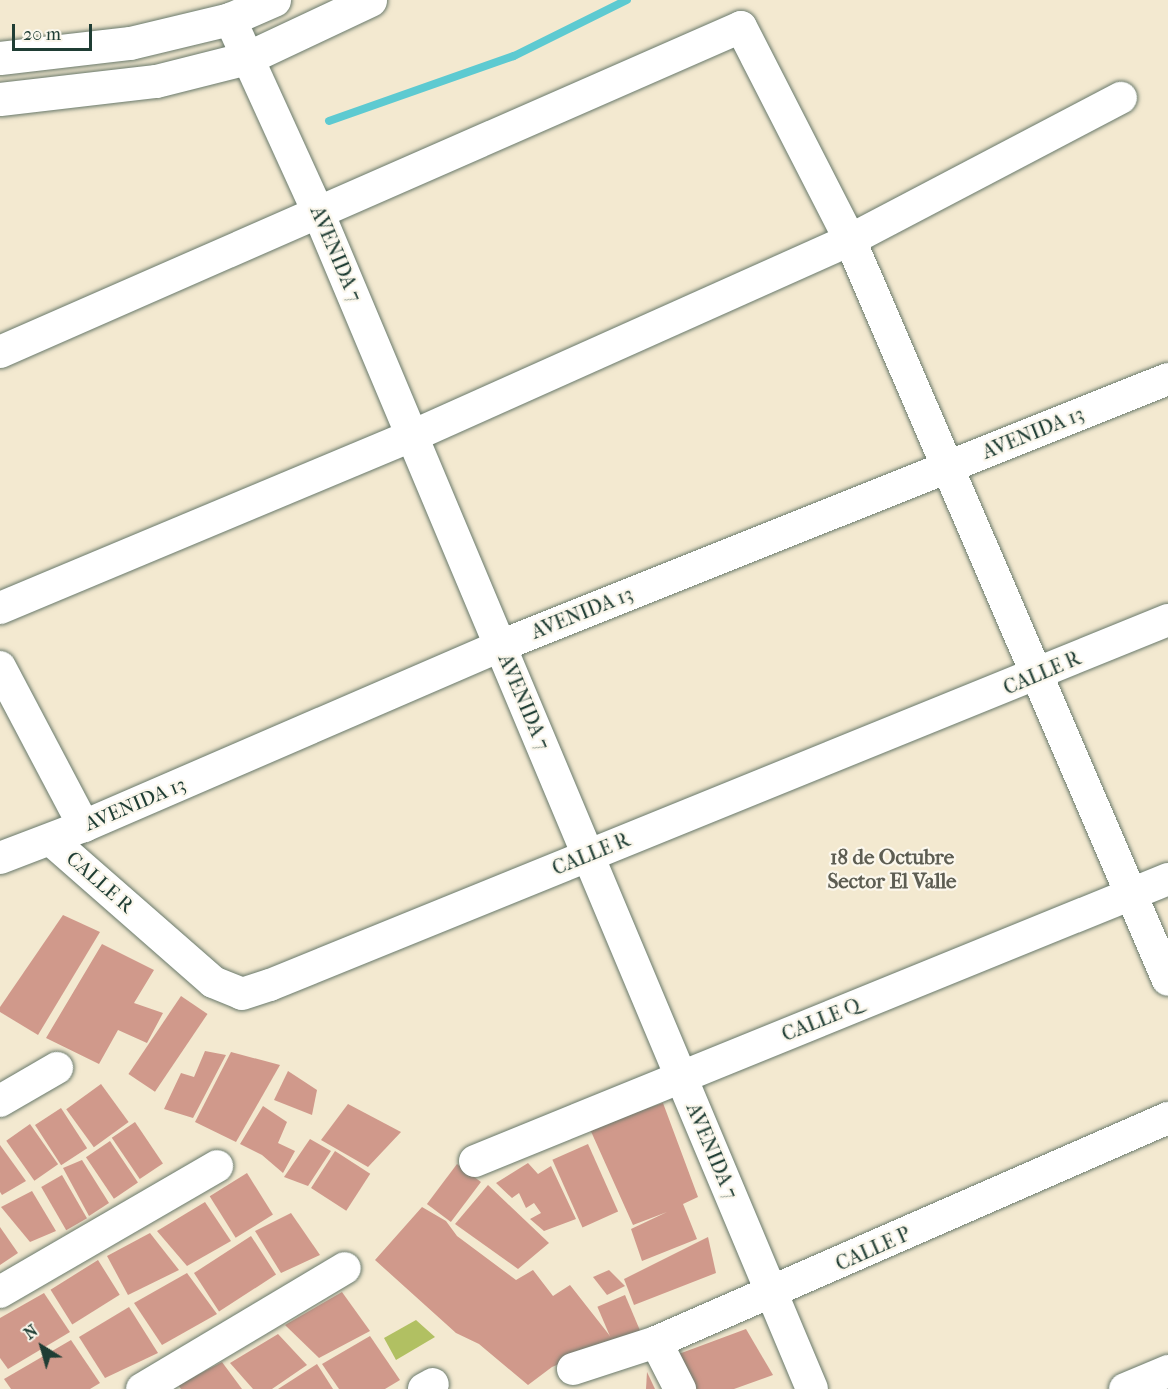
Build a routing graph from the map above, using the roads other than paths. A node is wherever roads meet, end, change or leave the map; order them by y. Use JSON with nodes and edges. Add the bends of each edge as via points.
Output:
{"nodes":[{"id":1,"x":274,"y":0,"type":"edge"},
{"id":2,"x":370,"y":0,"type":"edge"},
{"id":3,"x":230,"y":19,"type":"junction"},
{"id":4,"x":0,"y":58,"type":"edge"},
{"id":5,"x":247,"y":58,"type":"junction"},
{"id":6,"x":1121,"y":98,"type":"dead end"},
{"id":7,"x":0,"y":99,"type":"edge"},
{"id":8,"x":318,"y":212,"type":"junction"},
{"id":9,"x":850,"y":240,"type":"junction"},
{"id":10,"x":0,"y":352,"type":"edge"},
{"id":11,"x":1168,"y":379,"type":"edge"},
{"id":12,"x":412,"y":436,"type":"junction"},
{"id":13,"x":948,"y":467,"type":"junction"},
{"id":14,"x":0,"y":608,"type":"edge"},
{"id":15,"x":1168,"y":620,"type":"edge"},
{"id":16,"x":501,"y":646,"type":"junction"},
{"id":17,"x":0,"y":667,"type":"edge"},
{"id":18,"x":1039,"y":675,"type":"junction"},
{"id":19,"x":84,"y":826,"type":"junction"},
{"id":20,"x":51,"y":840,"type":"junction"},
{"id":21,"x":588,"y":855,"type":"junction"},
{"id":22,"x":0,"y":858,"type":"edge"},
{"id":23,"x":1168,"y":879,"type":"edge"},
{"id":24,"x":1131,"y":893,"type":"junction"},
{"id":25,"x":1168,"y":980,"type":"edge"},
{"id":26,"x":57,"y":1068,"type":"dead end"},
{"id":27,"x":681,"y":1077,"type":"junction"},
{"id":28,"x":0,"y":1101,"type":"edge"},
{"id":29,"x":1168,"y":1118,"type":"edge"},
{"id":30,"x":475,"y":1161,"type":"dead end"},
{"id":31,"x":217,"y":1166,"type":"dead end"},
{"id":32,"x":345,"y":1268,"type":"dead end"},
{"id":33,"x":0,"y":1292,"type":"edge"},
{"id":34,"x":772,"y":1293,"type":"junction"},
{"id":35,"x":656,"y":1342,"type":"junction"},
{"id":36,"x":573,"y":1369,"type":"dead end"},
{"id":37,"x":1168,"y":1371,"type":"edge"},
{"id":38,"x":141,"y":1389,"type":"edge"},
{"id":39,"x":680,"y":1389,"type":"edge"},
{"id":40,"x":812,"y":1389,"type":"edge"},
{"id":41,"x":1125,"y":1389,"type":"edge"}],
"edges":[{"from":1,"to":3,"type":"main road"},
{"from":2,"to":5,"type":"main road"},
{"from":3,"to":4,"type":"main road","via":[[130,43]]},
{"from":3,"to":5,"type":"street","name":"AVENIDA 7"},
{"from":5,"to":7,"type":"main road","via":[[156,81]]},
{"from":5,"to":8,"type":"street","name":"AVENIDA 7"},
{"from":6,"to":9,"type":"street"},
{"from":8,"to":9,"type":"street","via":[[741,27]]},
{"from":8,"to":10,"type":"street"},
{"from":8,"to":12,"type":"street","name":"AVENIDA 7"},
{"from":9,"to":12,"type":"street"},
{"from":9,"to":13,"type":"street"},
{"from":11,"to":13,"type":"street","name":"AVENIDA 13"},
{"from":12,"to":14,"type":"street"},
{"from":12,"to":16,"type":"street","name":"AVENIDA 7"},
{"from":13,"to":16,"type":"street","name":"AVENIDA 13"},
{"from":13,"to":18,"type":"street"},
{"from":15,"to":18,"type":"street","name":"CALLE R"},
{"from":16,"to":19,"type":"street","name":"AVENIDA 13"},
{"from":16,"to":21,"type":"street","name":"AVENIDA 7"},
{"from":17,"to":19,"type":"street"},
{"from":18,"to":21,"type":"street","name":"CALLE R"},
{"from":18,"to":24,"type":"street"},
{"from":19,"to":20,"type":"street","name":"AVENIDA 13"},
{"from":20,"to":21,"type":"street","name":"CALLE R","via":[[213,982],[242,994]]},
{"from":20,"to":22,"type":"street","name":"AVENIDA 13"},
{"from":21,"to":27,"type":"street","name":"AVENIDA 7"},
{"from":23,"to":24,"type":"street","name":"CALLE Q"},
{"from":24,"to":25,"type":"street"},
{"from":24,"to":27,"type":"street","name":"CALLE Q"},
{"from":26,"to":28,"type":"street"},
{"from":27,"to":30,"type":"street","name":"CALLE Q"},
{"from":27,"to":34,"type":"street","name":"AVENIDA 7"},
{"from":29,"to":34,"type":"street","name":"CALLE P"},
{"from":31,"to":33,"type":"street"},
{"from":32,"to":38,"type":"street"},
{"from":34,"to":35,"type":"street","name":"CALLE P"},
{"from":34,"to":40,"type":"street","name":"AVENIDA 7"},
{"from":35,"to":36,"type":"street","name":"CALLE P"},
{"from":35,"to":39,"type":"street"},
{"from":37,"to":41,"type":"street"}]}
